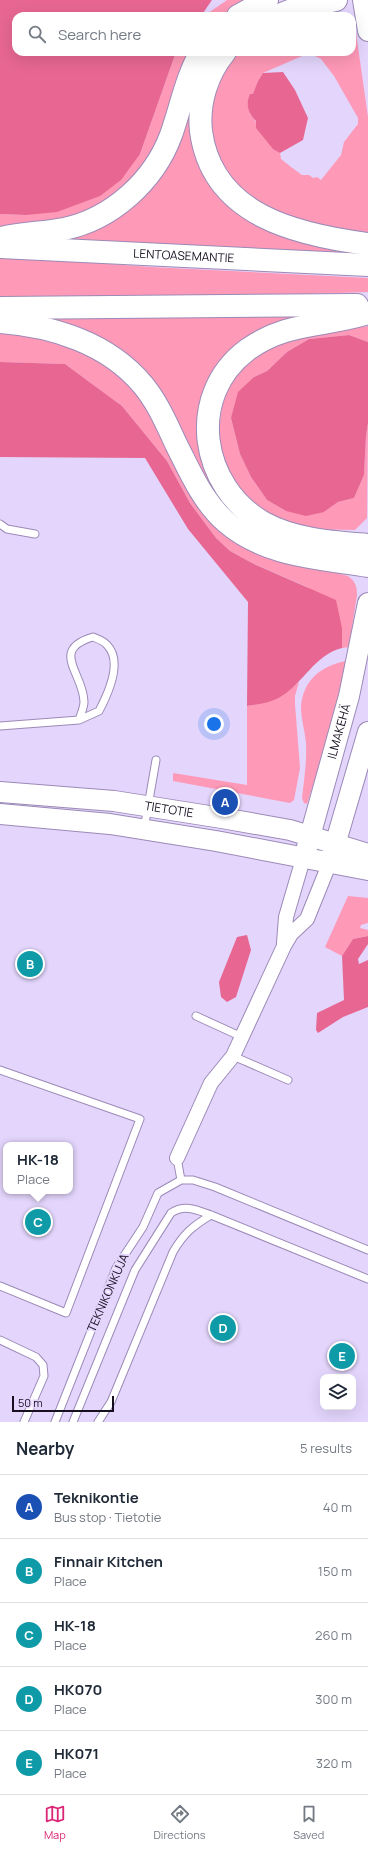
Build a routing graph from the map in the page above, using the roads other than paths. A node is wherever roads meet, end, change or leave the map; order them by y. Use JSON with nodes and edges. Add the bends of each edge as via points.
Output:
{"nodes":[{"id":1,"x":267,"y":0,"type":"edge"},
{"id":2,"x":336,"y":0,"type":"edge"},
{"id":3,"x":363,"y":0,"type":"edge"},
{"id":4,"x":245,"y":12,"type":"edge"},
{"id":5,"x":287,"y":12,"type":"edge"},
{"id":6,"x":368,"y":31,"type":"edge"},
{"id":7,"x":199,"y":56,"type":"edge"},
{"id":8,"x":222,"y":56,"type":"edge"},
{"id":9,"x":0,"y":238,"type":"edge"},
{"id":10,"x":368,"y":244,"type":"edge"},
{"id":11,"x":0,"y":247,"type":"edge"},
{"id":12,"x":368,"y":265,"type":"edge"},
{"id":13,"x":368,"y":305,"type":"edge"},
{"id":14,"x":0,"y":308,"type":"edge"},
{"id":15,"x":368,"y":313,"type":"edge"},
{"id":16,"x":0,"y":322,"type":"edge"},
{"id":17,"x":0,"y":524,"type":"edge"},
{"id":18,"x":35,"y":534,"type":"dead end"},
{"id":19,"x":368,"y":545,"type":"edge"},
{"id":20,"x":368,"y":566,"type":"edge"},
{"id":21,"x":368,"y":603,"type":"edge"},
{"id":22,"x":79,"y":720,"type":"junction"},
{"id":23,"x":0,"y":726,"type":"edge"},
{"id":24,"x":368,"y":732,"type":"edge"},
{"id":25,"x":156,"y":760,"type":"dead end"},
{"id":26,"x":0,"y":792,"type":"edge"},
{"id":27,"x":147,"y":806,"type":"junction"},
{"id":28,"x":0,"y":814,"type":"edge"},
{"id":29,"x":144,"y":829,"type":"junction"},
{"id":30,"x":310,"y":836,"type":"junction"},
{"id":31,"x":336,"y":843,"type":"junction"},
{"id":32,"x":368,"y":854,"type":"edge"},
{"id":33,"x":303,"y":859,"type":"junction"},
{"id":34,"x":330,"y":862,"type":"junction"},
{"id":35,"x":368,"y":870,"type":"edge"},
{"id":36,"x":284,"y":946,"type":"junction"},
{"id":37,"x":196,"y":1016,"type":"dead end"},
{"id":38,"x":242,"y":1037,"type":"junction"},
{"id":39,"x":233,"y":1056,"type":"junction"},
{"id":40,"x":0,"y":1070,"type":"edge"},
{"id":41,"x":288,"y":1080,"type":"dead end"},
{"id":42,"x":177,"y":1158,"type":"joint"},
{"id":43,"x":181,"y":1180,"type":"junction"},
{"id":44,"x":212,"y":1214,"type":"junction"},
{"id":45,"x":368,"y":1250,"type":"edge"},
{"id":46,"x":368,"y":1279,"type":"edge"},
{"id":47,"x":0,"y":1286,"type":"edge"},
{"id":48,"x":0,"y":1340,"type":"edge"},
{"id":49,"x":24,"y":1422,"type":"edge"},
{"id":50,"x":55,"y":1422,"type":"edge"},
{"id":51,"x":73,"y":1422,"type":"edge"},
{"id":52,"x":98,"y":1422,"type":"edge"}],
"edges":[{"from":1,"to":4,"type":"highway"},
{"from":2,"to":5,"type":"highway"},
{"from":3,"to":6,"type":"main road"},
{"from":7,"to":9,"type":"highway","via":[[184,90],[171,136],[140,186],[112,209],[92,219],[64,229]]},
{"from":8,"to":10,"type":"highway","via":[[205,89],[200,121],[208,158],[227,189],[237,200],[274,222],[304,232]]},
{"from":11,"to":12,"type":"highway","name":"LENTOASEMANTIE"},
{"from":13,"to":14,"type":"highway"},
{"from":15,"to":19,"type":"highway","via":[[296,327],[247,350],[233,363],[216,388],[208,414],[208,436],[211,454],[223,484],[242,506],[265,524],[300,536]]},
{"from":16,"to":20,"type":"highway","via":[[46,329],[80,339],[123,364],[143,385],[158,407],[206,500],[226,522],[256,542],[288,553]]},
{"from":17,"to":18,"type":"lane","via":[[7,529]]},
{"from":21,"to":30,"type":"main road","name":"ILMAKEHÄ","via":[[349,696]]},
{"from":22,"to":22,"type":"lane","via":[[99,711],[112,678],[114,656],[107,644],[93,636],[72,648],[70,662],[81,687],[84,702]]},
{"from":22,"to":23,"type":"lane"},
{"from":24,"to":31,"type":"main road"},
{"from":25,"to":27,"type":"lane"},
{"from":26,"to":27,"type":"main road","name":"TIETOTIE"},
{"from":27,"to":29,"type":"lane"},
{"from":27,"to":30,"type":"main road","name":"TIETOTIE","via":[[290,830]]},
{"from":28,"to":29,"type":"main road","name":"TIETOTIE"},
{"from":29,"to":33,"type":"main road","name":"TIETOTIE"},
{"from":30,"to":31,"type":"main road","name":"TIETOTIE"},
{"from":30,"to":33,"type":"main road","name":"ILMAKEHÄ"},
{"from":31,"to":32,"type":"main road","name":"TIETOTIE"},
{"from":31,"to":34,"type":"main road"},
{"from":33,"to":34,"type":"main road","name":"TIETOTIE"},
{"from":33,"to":36,"type":"street","via":[[286,918]]},
{"from":34,"to":35,"type":"main road","name":"TIETOTIE"},
{"from":34,"to":36,"type":"street","via":[[307,919],[291,934]]},
{"from":36,"to":38,"type":"street"},
{"from":37,"to":38,"type":"lane"},
{"from":38,"to":39,"type":"street"},
{"from":39,"to":41,"type":"lane"},
{"from":39,"to":42,"type":"street","via":[[211,1083]]},
{"from":40,"to":47,"type":"lane","via":[[140,1119],[66,1313]]},
{"from":42,"to":43,"type":"lane"},
{"from":43,"to":45,"type":"lane","via":[[193,1180],[215,1186]]},
{"from":43,"to":50,"type":"lane","name":"TEKNIKONKUJA","via":[[158,1193],[143,1227],[116,1268]]},
{"from":44,"to":46,"type":"lane"},
{"from":44,"to":51,"type":"lane","via":[[188,1208],[171,1213],[135,1270]]},
{"from":44,"to":52,"type":"lane","via":[[194,1225],[182,1237],[173,1252],[111,1402]]},
{"from":48,"to":49,"type":"lane","via":[[36,1356],[43,1365],[44,1376]]}]}
